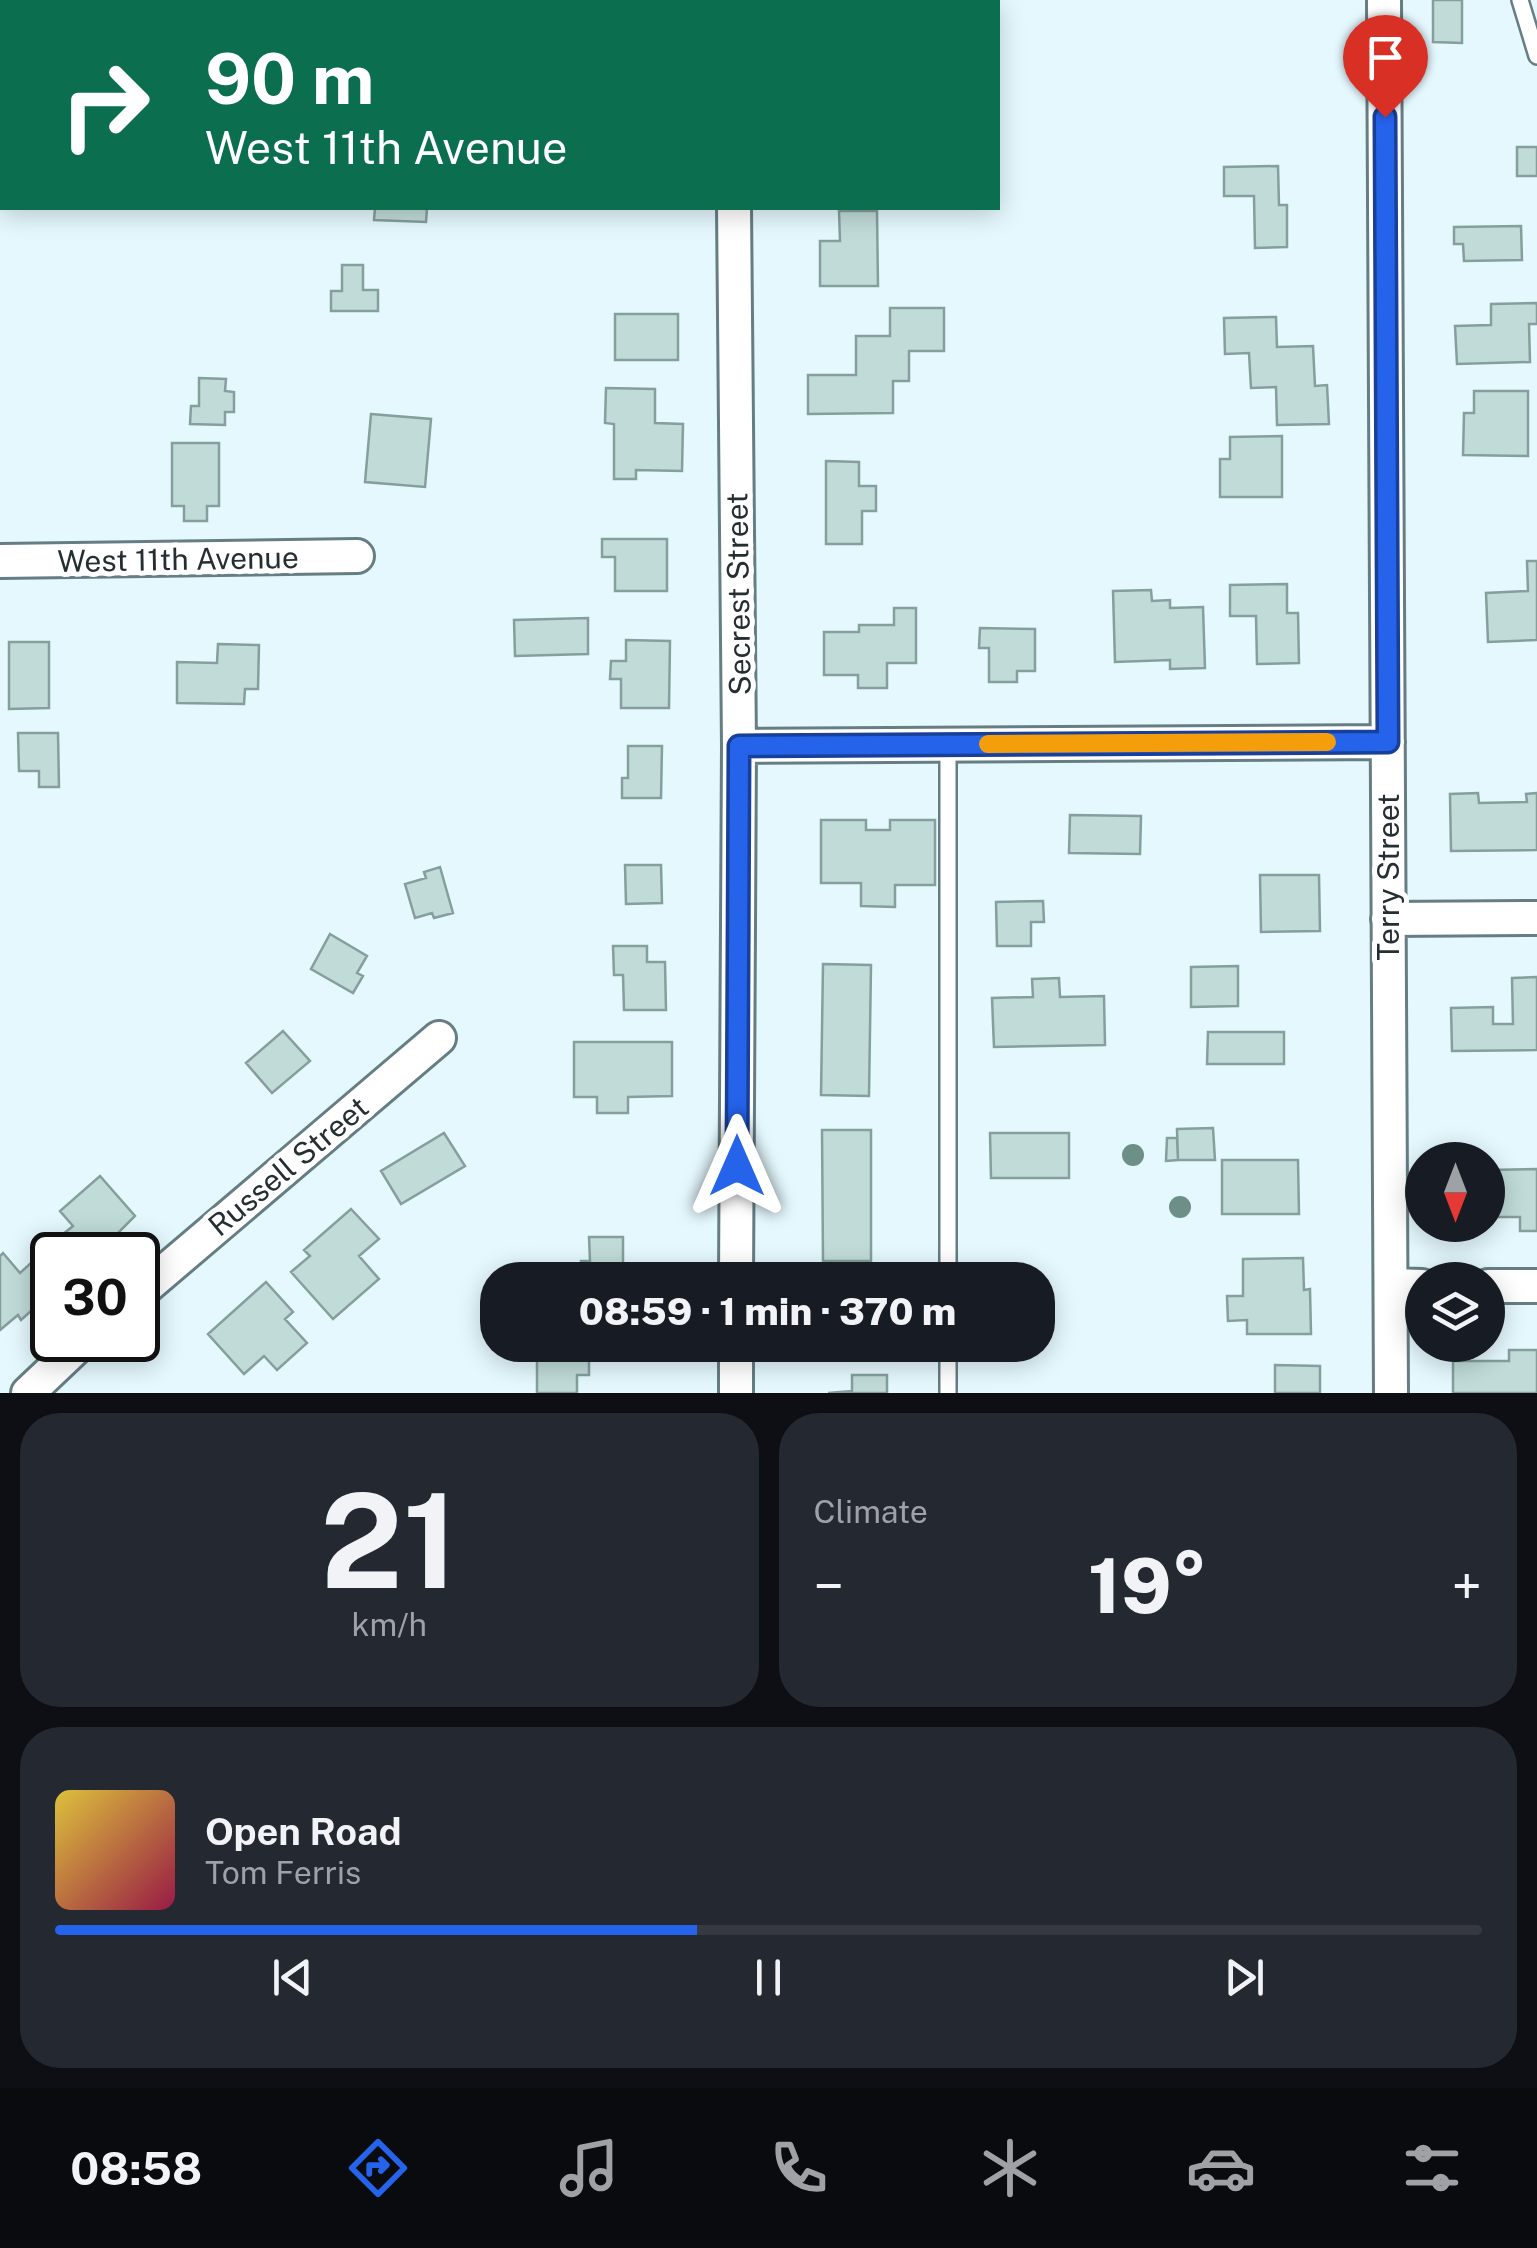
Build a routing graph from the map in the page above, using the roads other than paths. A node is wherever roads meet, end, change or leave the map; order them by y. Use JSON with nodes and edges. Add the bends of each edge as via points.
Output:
{"nodes":[{"id":1,"x":1384,"y":0,"type":"edge"},
{"id":2,"x":1520,"y":0,"type":"edge"},
{"id":3,"x":1537,"y":56,"type":"edge"},
{"id":4,"x":734,"y":210,"type":"edge"},
{"id":5,"x":357,"y":556,"type":"dead end"},
{"id":6,"x":0,"y":561,"type":"edge"},
{"id":7,"x":1388,"y":742,"type":"junction"},
{"id":8,"x":948,"y":744,"type":"junction"},
{"id":9,"x":739,"y":746,"type":"junction"},
{"id":10,"x":1537,"y":918,"type":"edge"},
{"id":11,"x":1388,"y":919,"type":"junction"},
{"id":12,"x":439,"y":1038,"type":"dead end"},
{"id":13,"x":736,"y":1262,"type":"edge"},
{"id":14,"x":948,"y":1262,"type":"edge"},
{"id":15,"x":1406,"y":1262,"type":"edge"},
{"id":16,"x":160,"y":1275,"type":"edge"},
{"id":17,"x":1505,"y":1286,"type":"edge"},
{"id":18,"x":1537,"y":1286,"type":"edge"},
{"id":19,"x":1405,"y":1300,"type":"edge"},
{"id":20,"x":61,"y":1362,"type":"edge"},
{"id":21,"x":736,"y":1362,"type":"edge"},
{"id":22,"x":948,"y":1362,"type":"edge"},
{"id":23,"x":28,"y":1393,"type":"edge"},
{"id":24,"x":736,"y":1393,"type":"edge"},
{"id":25,"x":948,"y":1393,"type":"edge"},
{"id":26,"x":1392,"y":1393,"type":"edge"}],
"edges":[{"from":1,"to":7,"type":"street","name":"Terry Street"},
{"from":2,"to":3,"type":"lane"},
{"from":4,"to":9,"type":"street","name":"Secrest Street"},
{"from":5,"to":6,"type":"street","name":"West 11th Avenue"},
{"from":7,"to":8,"type":"street"},
{"from":7,"to":11,"type":"street","name":"Terry Street"},
{"from":8,"to":9,"type":"street"},
{"from":8,"to":14,"type":"lane"},
{"from":9,"to":13,"type":"street","name":"Secrest Street"},
{"from":10,"to":11,"type":"street"},
{"from":11,"to":15,"type":"street","name":"Terry Street"},
{"from":12,"to":16,"type":"street","name":"Russell Street"},
{"from":17,"to":18,"type":"street"},
{"from":19,"to":26,"type":"street","name":"Terry Street"},
{"from":20,"to":23,"type":"street"},
{"from":21,"to":24,"type":"street"},
{"from":22,"to":25,"type":"lane"}]}
